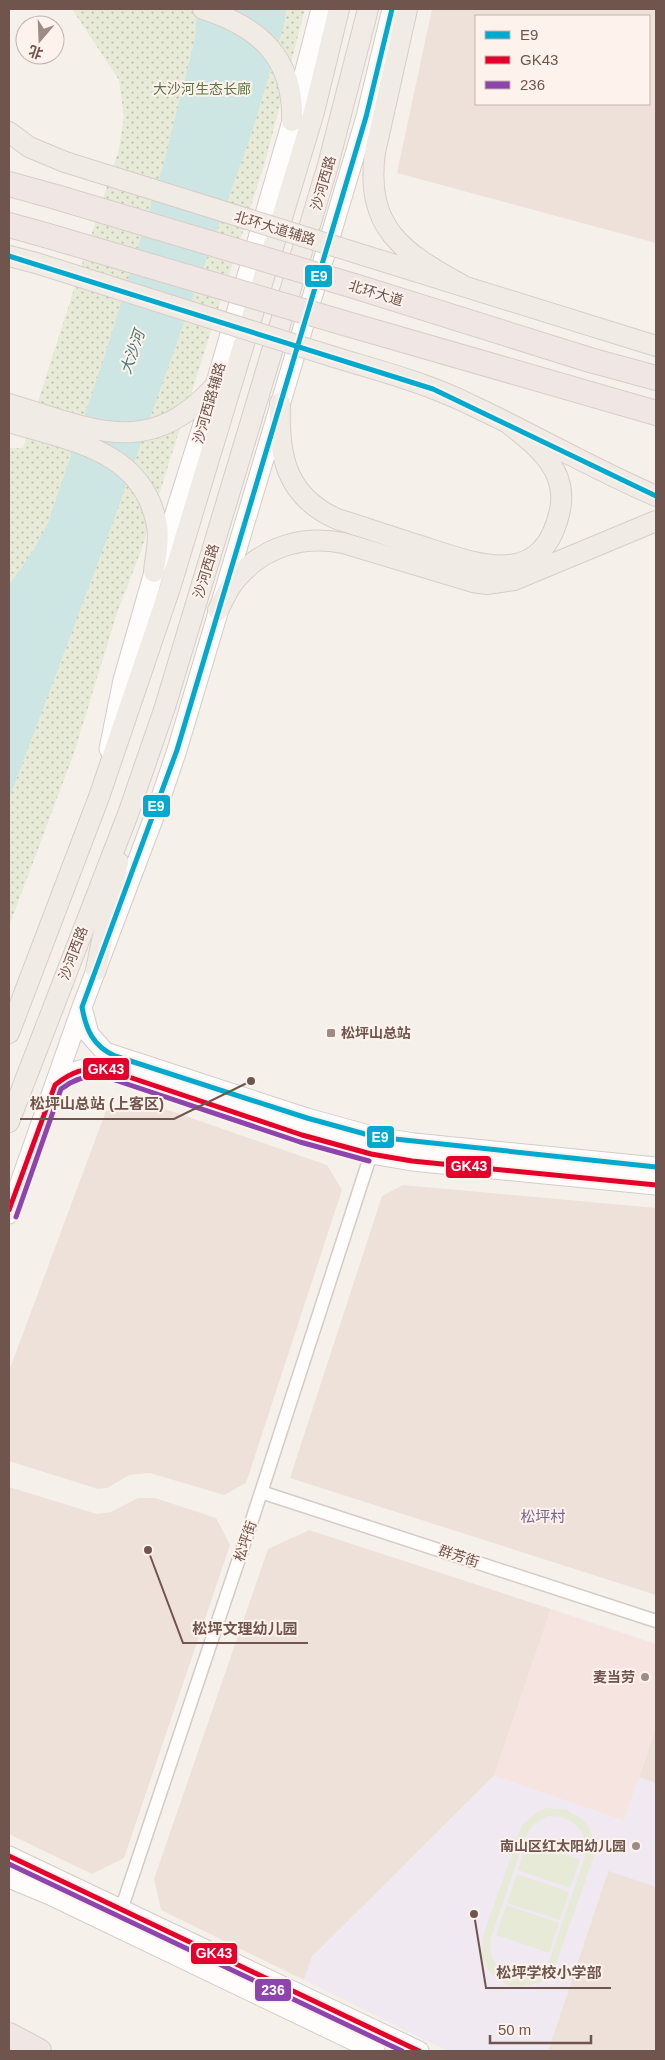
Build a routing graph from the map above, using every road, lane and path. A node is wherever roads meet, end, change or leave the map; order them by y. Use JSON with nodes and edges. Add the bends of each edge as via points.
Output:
{"nodes":[{"id":1,"x":203,"y":9,"type":"edge"},
{"id":2,"x":321,"y":9,"type":"edge"},
{"id":3,"x":339,"y":9,"type":"edge"},
{"id":4,"x":368,"y":9,"type":"edge"},
{"id":5,"x":392,"y":9,"type":"edge"},
{"id":6,"x":407,"y":9,"type":"edge"},
{"id":7,"x":292,"y":121,"type":"junction"},
{"id":8,"x":9,"y":132,"type":"edge"},
{"id":9,"x":9,"y":145,"type":"edge"},
{"id":10,"x":65,"y":162,"type":"junction"},
{"id":11,"x":9,"y":184,"type":"edge"},
{"id":12,"x":9,"y":225,"type":"edge"},
{"id":13,"x":9,"y":257,"type":"edge"},
{"id":14,"x":462,"y":285,"type":"junction"},
{"id":15,"x":656,"y":346,"type":"edge"},
{"id":16,"x":656,"y":378,"type":"edge"},
{"id":17,"x":215,"y":386,"type":"junction"},
{"id":18,"x":280,"y":403,"type":"junction"},
{"id":19,"x":9,"y":404,"type":"edge"},
{"id":20,"x":656,"y":414,"type":"edge"},
{"id":21,"x":9,"y":422,"type":"edge"},
{"id":22,"x":509,"y":424,"type":"junction"},
{"id":23,"x":656,"y":496,"type":"edge"},
{"id":24,"x":656,"y":521,"type":"edge"},
{"id":25,"x":154,"y":572,"type":"junction"},
{"id":26,"x":474,"y":573,"type":"junction"},
{"id":27,"x":218,"y":610,"type":"junction"},
{"id":28,"x":99,"y":797,"type":"junction"},
{"id":29,"x":128,"y":814,"type":"junction"},
{"id":30,"x":96,"y":970,"type":"junction"},
{"id":31,"x":82,"y":1007,"type":"junction"},
{"id":32,"x":9,"y":1033,"type":"edge"},
{"id":33,"x":55,"y":1085,"type":"junction"},
{"id":34,"x":9,"y":1122,"type":"edge"},
{"id":35,"x":371,"y":1154,"type":"junction"},
{"id":36,"x":656,"y":1167,"type":"edge"},
{"id":37,"x":656,"y":1185,"type":"edge"},
{"id":38,"x":10,"y":1209,"type":"edge"},
{"id":39,"x":261,"y":1492,"type":"junction"},
{"id":40,"x":656,"y":1621,"type":"edge"},
{"id":41,"x":9,"y":1856,"type":"edge"},
{"id":42,"x":9,"y":1878,"type":"edge"},
{"id":43,"x":121,"y":1908,"type":"junction"},
{"id":44,"x":115,"y":1927,"type":"junction"},
{"id":45,"x":9,"y":2035,"type":"edge"},
{"id":46,"x":38,"y":2051,"type":"edge"},
{"id":47,"x":375,"y":2051,"type":"edge"},
{"id":48,"x":419,"y":2051,"type":"edge"}],
"edges":[{"from":1,"to":7,"type":"main road","via":[[238,21],[263,40],[282,65],[291,92]]},
{"from":2,"to":7,"type":"main road","name":"沙河西路辅路"},
{"from":3,"to":28,"type":"main road","name":"沙河西路","via":[[314,112],[189,527]]},
{"from":4,"to":29,"type":"main road","name":"沙河西路","via":[[328,165],[183,649]]},
{"from":5,"to":18,"type":"main road","via":[[366,117]]},
{"from":6,"to":14,"type":"main road","via":[[374,152],[374,194],[379,213],[400,246],[414,258]]},
{"from":7,"to":17,"type":"main road","name":"沙河西路辅路"},
{"from":8,"to":10,"type":"main road","via":[[29,147]]},
{"from":9,"to":10,"type":"main road","name":"北环大道辅路"},
{"from":10,"to":14,"type":"main road","name":"北环大道辅路","bridge":true},
{"from":11,"to":16,"type":"highway","name":"北环大道","bridge":true},
{"from":12,"to":20,"type":"highway","bridge":true},
{"from":13,"to":22,"type":"main road","bridge":true,"via":[[433,388]]},
{"from":14,"to":15,"type":"main road","name":"北环大道辅路"},
{"from":17,"to":19,"type":"main road","via":[[190,411],[174,421],[150,430],[124,434],[98,430]]},
{"from":17,"to":25,"type":"main road","name":"沙河西路辅路"},
{"from":18,"to":26,"type":"main road","via":[[281,448],[286,466],[295,485],[308,500],[321,511]]},
{"from":18,"to":27,"type":"main road"},
{"from":21,"to":25,"type":"main road","via":[[100,451],[122,464],[151,503],[158,527]]},
{"from":22,"to":23,"type":"main road"},
{"from":22,"to":26,"type":"main road","via":[[545,454],[560,479],[562,498],[558,519],[549,539],[536,554],[526,560]]},
{"from":24,"to":26,"type":"main road","via":[[514,580],[487,584]]},
{"from":25,"to":28,"type":"main road","name":"沙河西路辅路","via":[[121,689]]},
{"from":26,"to":27,"type":"main road","via":[[327,540],[296,542],[257,559],[236,578]]},
{"from":27,"to":30,"type":"main road","via":[[168,777]]},
{"from":28,"to":32,"type":"main road","name":"沙河西路"},
{"from":29,"to":30,"type":"main road"},
{"from":29,"to":34,"type":"main road","name":"沙河西路"},
{"from":30,"to":31,"type":"main road"},
{"from":31,"to":33,"type":"main road"},
{"from":31,"to":36,"type":"main road","via":[[89,1034],[105,1052],[307,1118],[376,1137]]},
{"from":33,"to":35,"type":"main road","via":[[79,1069],[105,1069],[302,1135]]},
{"from":33,"to":38,"type":"main road"},
{"from":35,"to":37,"type":"main road"},
{"from":35,"to":39,"type":"street","name":"松坪街"},
{"from":39,"to":40,"type":"street","name":"群芳街"},
{"from":39,"to":43,"type":"street","name":"松坪街"},
{"from":41,"to":43,"type":"main road"},
{"from":42,"to":44,"type":"main road"},
{"from":43,"to":44,"type":"street","name":"松坪街"},
{"from":43,"to":48,"type":"main road"},
{"from":44,"to":47,"type":"main road"},
{"from":45,"to":46,"type":"highway"}]}
